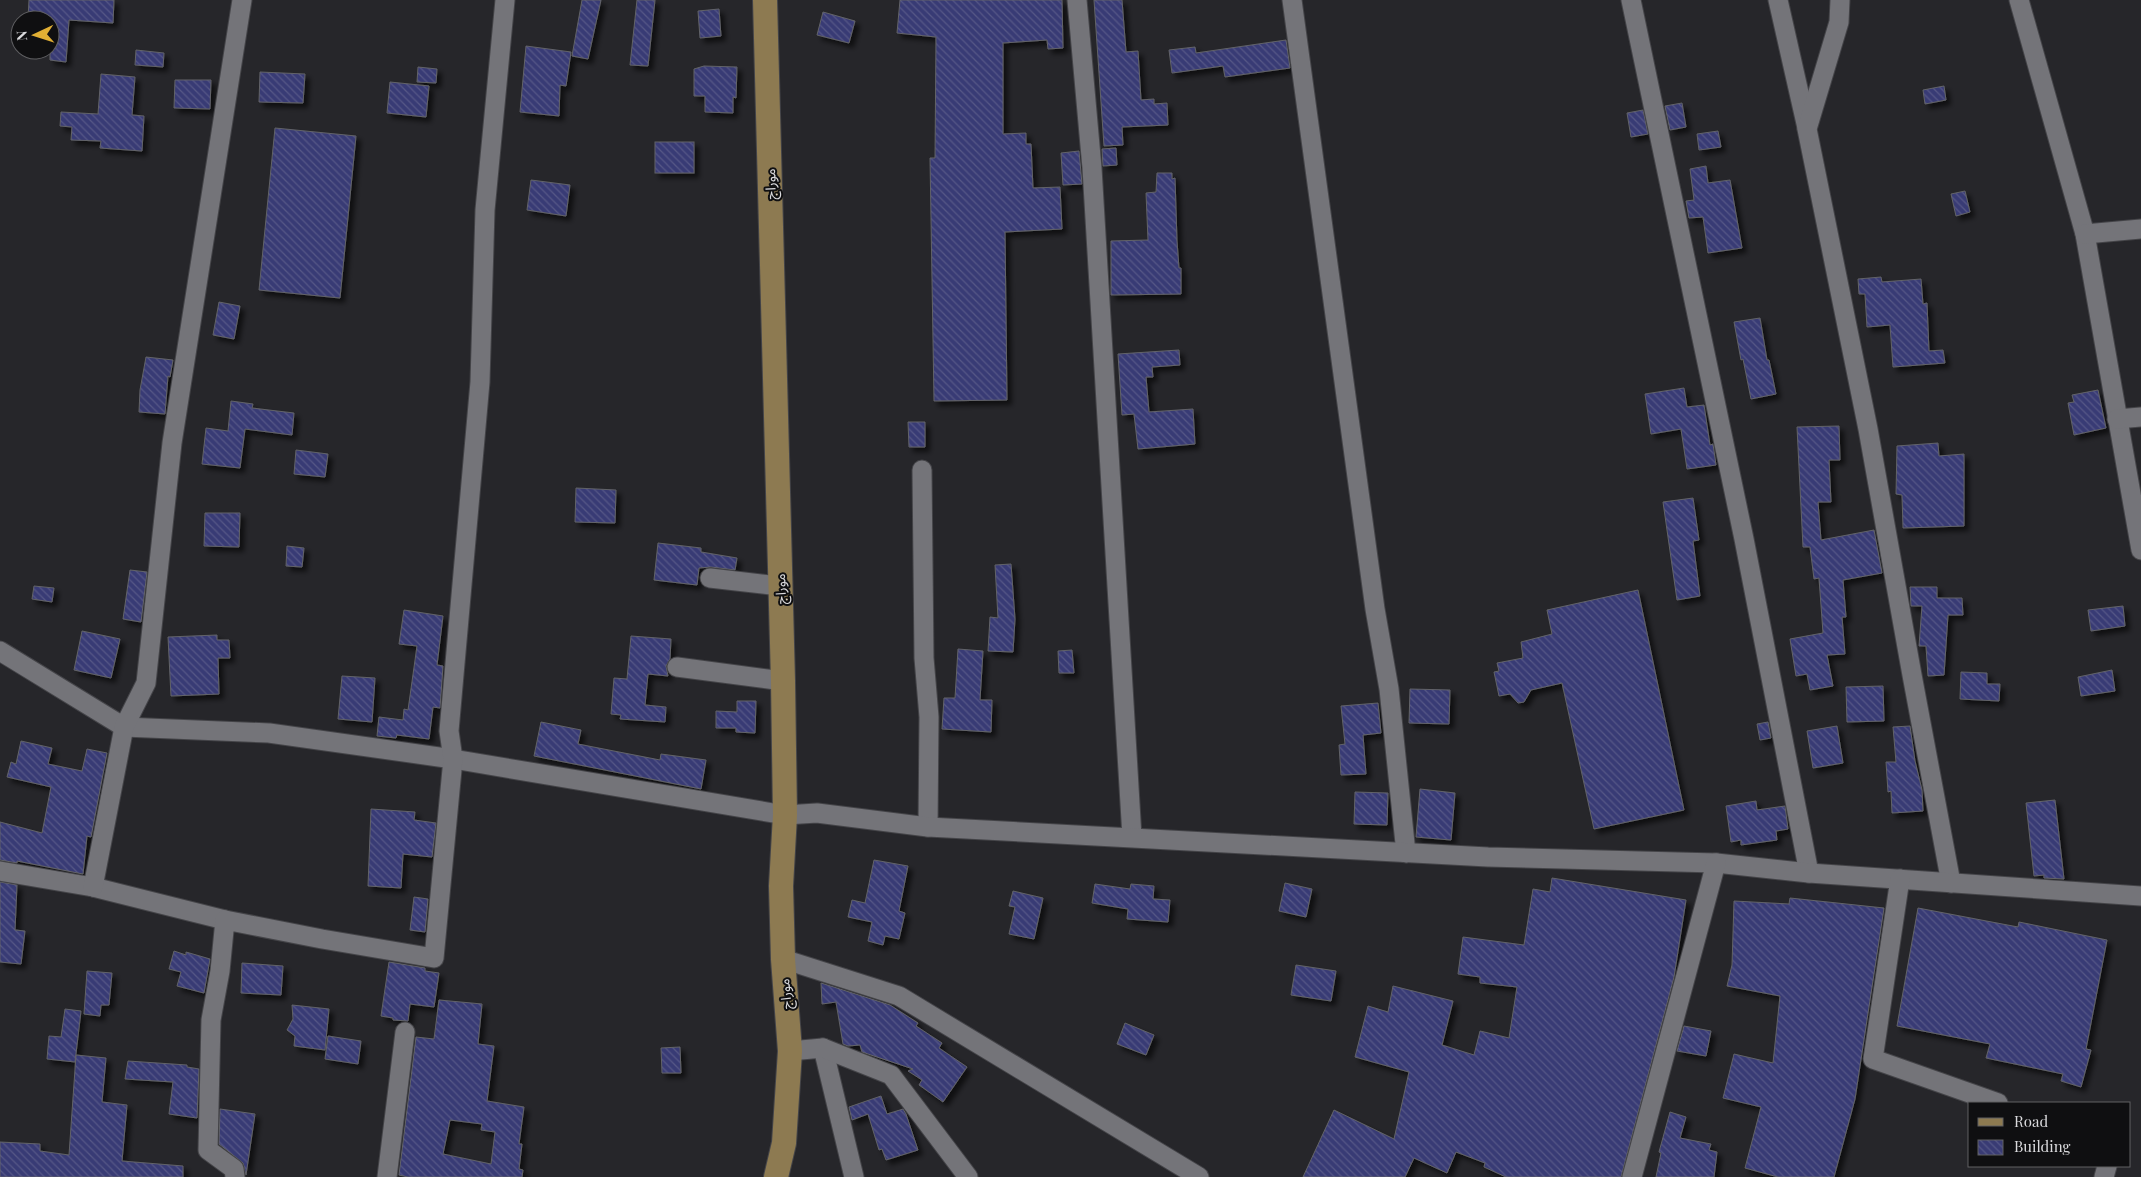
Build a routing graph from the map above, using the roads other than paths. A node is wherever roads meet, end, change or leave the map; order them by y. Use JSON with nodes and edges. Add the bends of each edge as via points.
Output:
{"nodes":[{"id":1,"x":242,"y":0,"type":"edge"},
{"id":2,"x":505,"y":0,"type":"edge"},
{"id":3,"x":765,"y":0,"type":"edge"},
{"id":4,"x":1077,"y":0,"type":"edge"},
{"id":5,"x":1292,"y":0,"type":"edge"},
{"id":6,"x":1631,"y":0,"type":"edge"},
{"id":7,"x":1778,"y":0,"type":"edge"},
{"id":8,"x":1840,"y":0,"type":"edge"},
{"id":9,"x":2020,"y":0,"type":"edge"},
{"id":10,"x":1807,"y":129,"type":"junction"},
{"id":11,"x":2141,"y":229,"type":"edge"},
{"id":12,"x":2085,"y":234,"type":"junction"},
{"id":13,"x":2141,"y":417,"type":"edge"},
{"id":14,"x":2117,"y":420,"type":"junction"},
{"id":15,"x":922,"y":470,"type":"dead end"},
{"id":16,"x":2141,"y":550,"type":"edge"},
{"id":17,"x":710,"y":578,"type":"dead end"},
{"id":18,"x":780,"y":586,"type":"junction"},
{"id":19,"x":0,"y":650,"type":"edge"},
{"id":20,"x":677,"y":667,"type":"dead end"},
{"id":21,"x":783,"y":681,"type":"junction"},
{"id":22,"x":124,"y":727,"type":"junction"},
{"id":23,"x":454,"y":759,"type":"junction"},
{"id":24,"x":784,"y":815,"type":"junction"},
{"id":25,"x":928,"y":827,"type":"junction"},
{"id":26,"x":1132,"y":837,"type":"junction"},
{"id":27,"x":1406,"y":853,"type":"junction"},
{"id":28,"x":1716,"y":864,"type":"junction"},
{"id":29,"x":0,"y":871,"type":"edge"},
{"id":30,"x":1809,"y":873,"type":"junction"},
{"id":31,"x":1900,"y":879,"type":"junction"},
{"id":32,"x":1951,"y":883,"type":"junction"},
{"id":33,"x":93,"y":887,"type":"junction"},
{"id":34,"x":2141,"y":896,"type":"edge"},
{"id":35,"x":224,"y":920,"type":"junction"},
{"id":36,"x":783,"y":959,"type":"junction"},
{"id":37,"x":404,"y":1032,"type":"dead end"},
{"id":38,"x":823,"y":1048,"type":"junction"},
{"id":39,"x":790,"y":1051,"type":"junction"},
{"id":40,"x":1995,"y":1102,"type":"edge"},
{"id":41,"x":235,"y":1177,"type":"edge"},
{"id":42,"x":387,"y":1177,"type":"edge"},
{"id":43,"x":776,"y":1177,"type":"edge"},
{"id":44,"x":854,"y":1177,"type":"edge"},
{"id":45,"x":968,"y":1177,"type":"edge"},
{"id":46,"x":1199,"y":1177,"type":"edge"},
{"id":47,"x":1632,"y":1177,"type":"edge"}],
"edges":[{"from":1,"to":22,"type":"street","via":[[172,443],[146,683]]},
{"from":2,"to":23,"type":"street","via":[[485,210],[480,382],[449,731]]},
{"from":3,"to":18,"type":"main road","name":"موراج"},
{"from":4,"to":26,"type":"street","via":[[1092,168]]},
{"from":5,"to":27,"type":"street","via":[[1375,610],[1389,689]]},
{"from":6,"to":30,"type":"street","via":[[1744,539]]},
{"from":7,"to":10,"type":"street"},
{"from":8,"to":10,"type":"street","via":[[1839,22]]},
{"from":9,"to":12,"type":"street"},
{"from":10,"to":32,"type":"street","via":[[1868,428]]},
{"from":11,"to":12,"type":"street"},
{"from":12,"to":14,"type":"street"},
{"from":13,"to":14,"type":"street"},
{"from":14,"to":16,"type":"street"},
{"from":15,"to":25,"type":"street","via":[[924,658],[929,718]]},
{"from":17,"to":18,"type":"street"},
{"from":18,"to":21,"type":"main road","name":"موراج"},
{"from":19,"to":22,"type":"street"},
{"from":20,"to":21,"type":"street"},
{"from":21,"to":24,"type":"main road","name":"موراج"},
{"from":22,"to":23,"type":"street","via":[[269,733]]},
{"from":22,"to":33,"type":"street"},
{"from":23,"to":24,"type":"street"},
{"from":23,"to":35,"type":"street","via":[[434,958]]},
{"from":24,"to":25,"type":"street","via":[[817,813]]},
{"from":24,"to":36,"type":"main road","name":"موراج","via":[[781,886]]},
{"from":25,"to":26,"type":"street"},
{"from":26,"to":27,"type":"street"},
{"from":27,"to":28,"type":"street"},
{"from":28,"to":30,"type":"street"},
{"from":28,"to":47,"type":"street"},
{"from":29,"to":33,"type":"street"},
{"from":30,"to":31,"type":"street"},
{"from":31,"to":32,"type":"street"},
{"from":31,"to":40,"type":"street","via":[[1873,1059]]},
{"from":32,"to":34,"type":"street"},
{"from":33,"to":35,"type":"street"},
{"from":35,"to":41,"type":"street","via":[[220,971],[211,1020],[208,1150],[234,1169]]},
{"from":36,"to":39,"type":"main road","name":"موراج"},
{"from":36,"to":46,"type":"street","via":[[899,996]]},
{"from":37,"to":42,"type":"street"},
{"from":38,"to":39,"type":"street"},
{"from":38,"to":44,"type":"street"},
{"from":38,"to":45,"type":"street","via":[[891,1075]]},
{"from":39,"to":43,"type":"main road","name":"موراج","via":[[784,1143]]}]}
